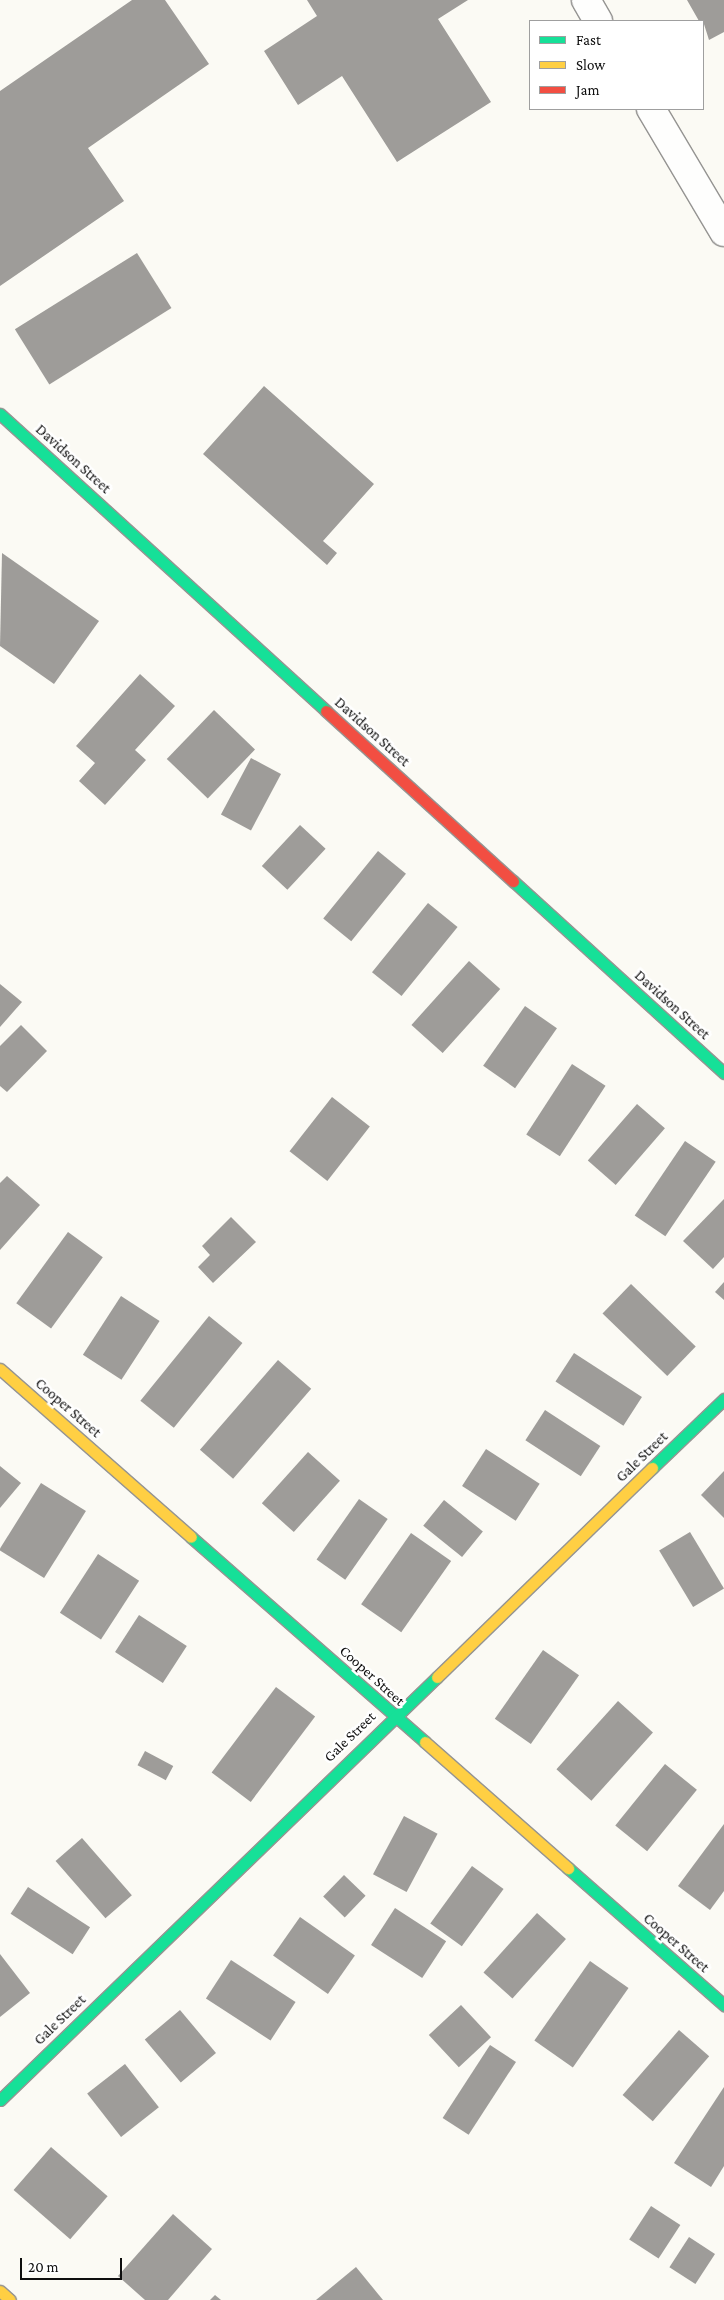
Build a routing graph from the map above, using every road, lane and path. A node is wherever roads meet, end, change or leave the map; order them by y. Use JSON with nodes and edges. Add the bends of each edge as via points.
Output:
{"nodes":[{"id":1,"x":586,"y":0,"type":"edge"},
{"id":2,"x":597,"y":20,"type":"edge"},
{"id":3,"x":651,"y":110,"type":"edge"},
{"id":4,"x":724,"y":232,"type":"edge"},
{"id":5,"x":0,"y":414,"type":"edge"},
{"id":6,"x":724,"y":1072,"type":"edge"},
{"id":7,"x":0,"y":1369,"type":"edge"},
{"id":8,"x":724,"y":1399,"type":"edge"},
{"id":9,"x":393,"y":1716,"type":"junction"},
{"id":10,"x":724,"y":2005,"type":"edge"},
{"id":11,"x":0,"y":2100,"type":"edge"},
{"id":12,"x":0,"y":2291,"type":"edge"},
{"id":13,"x":10,"y":2300,"type":"edge"}],
"edges":[{"from":1,"to":2,"type":"street"},
{"from":3,"to":4,"type":"street"},
{"from":5,"to":6,"type":"main road","name":"Davidson Street"},
{"from":7,"to":9,"type":"main road","name":"Cooper Street","via":[[199,1541]]},
{"from":8,"to":9,"type":"main road","name":"Gale Street"},
{"from":9,"to":10,"type":"main road","name":"Cooper Street"},
{"from":9,"to":11,"type":"main road","name":"Gale Street"},
{"from":12,"to":13,"type":"main road"}]}
